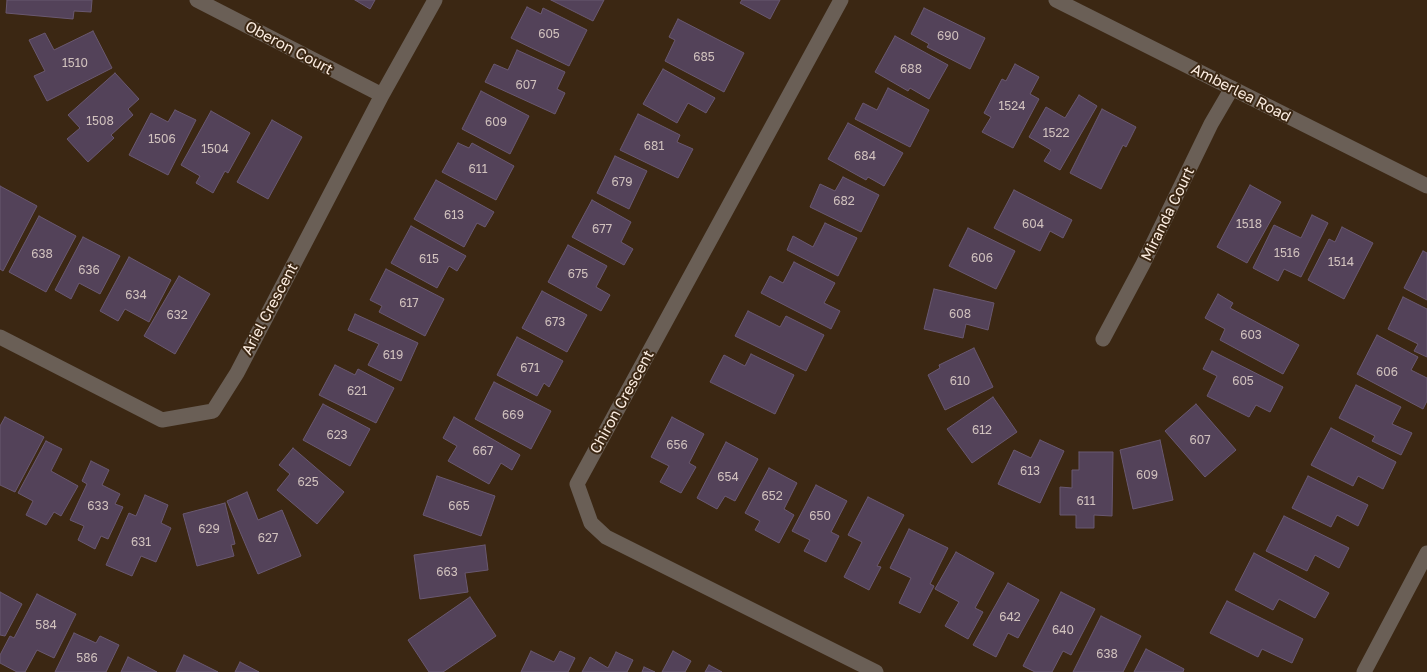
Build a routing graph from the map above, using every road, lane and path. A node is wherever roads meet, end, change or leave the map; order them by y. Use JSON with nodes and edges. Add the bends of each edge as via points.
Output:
{"nodes":[{"id":1,"x":197,"y":0,"type":"edge"},
{"id":2,"x":435,"y":0,"type":"edge"},
{"id":3,"x":841,"y":0,"type":"edge"},
{"id":4,"x":1056,"y":0,"type":"edge"},
{"id":5,"x":1232,"y":88,"type":"junction"},
{"id":6,"x":382,"y":95,"type":"junction"},
{"id":7,"x":1427,"y":186,"type":"edge"},
{"id":8,"x":0,"y":337,"type":"edge"},
{"id":9,"x":1102,"y":339,"type":"dead end"},
{"id":10,"x":1427,"y":553,"type":"edge"},
{"id":11,"x":876,"y":672,"type":"edge"},
{"id":12,"x":1364,"y":672,"type":"edge"}],
"edges":[{"from":1,"to":6,"type":"street","name":"Oberon Court"},
{"from":2,"to":6,"type":"street","name":"Ariel Crescent"},
{"from":3,"to":11,"type":"street","name":"Chiron Crescent","via":[[577,484],[591,523],[606,537]]},
{"from":4,"to":5,"type":"street","name":"Amberlea Road"},
{"from":5,"to":7,"type":"street","name":"Amberlea Road"},
{"from":5,"to":9,"type":"street","name":"Miranda Court","via":[[1211,124],[1144,264]]},
{"from":6,"to":8,"type":"street","name":"Ariel Crescent","via":[[237,373],[213,411],[162,420]]},
{"from":10,"to":12,"type":"street"}]}
